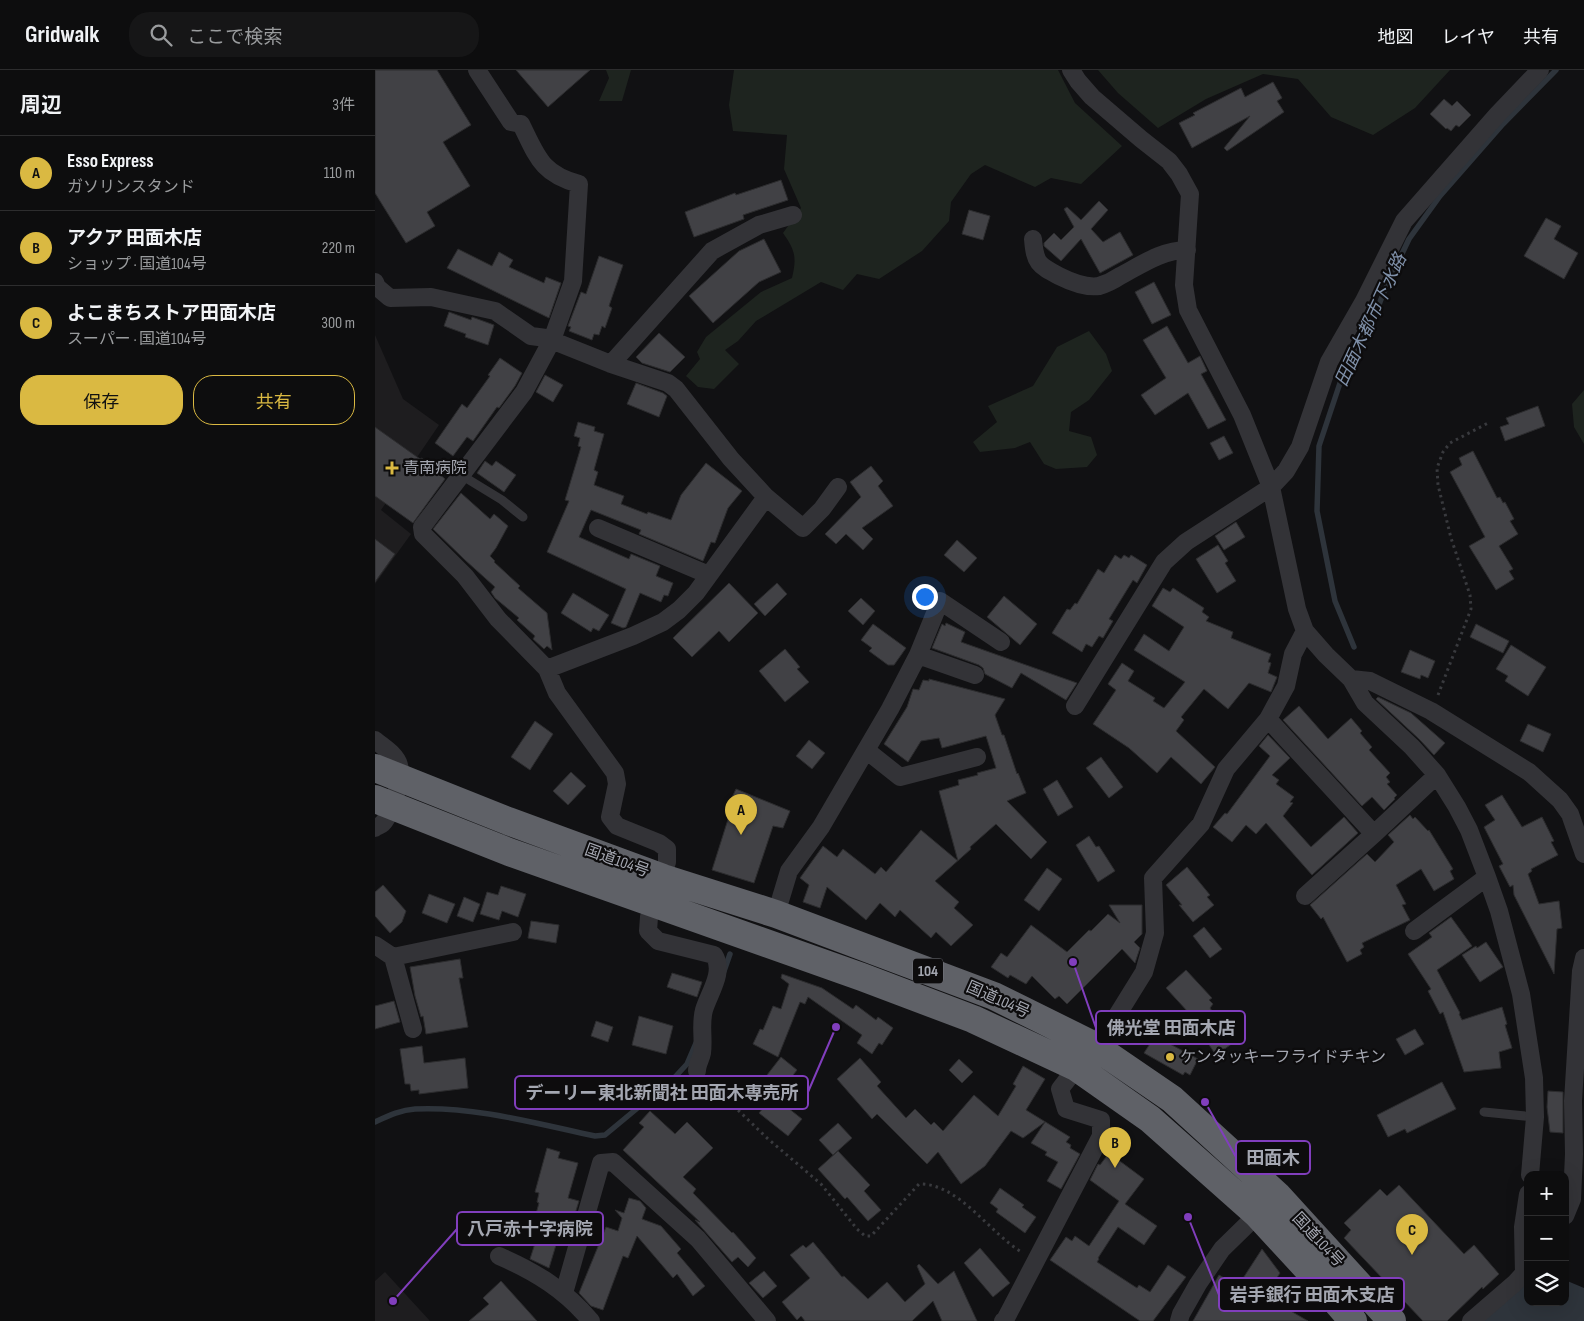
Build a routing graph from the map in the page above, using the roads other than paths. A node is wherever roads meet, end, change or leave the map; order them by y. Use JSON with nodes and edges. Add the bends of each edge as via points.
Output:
{"nodes":[{"id":1,"x":477,"y":70,"type":"edge"},
{"id":2,"x":1071,"y":70,"type":"edge"},
{"id":3,"x":1540,"y":70,"type":"edge"},
{"id":4,"x":793,"y":215,"type":"dead end"},
{"id":5,"x":1033,"y":239,"type":"dead end"},
{"id":6,"x":1187,"y":250,"type":"junction"},
{"id":7,"x":375,"y":282,"type":"edge"},
{"id":8,"x":553,"y":340,"type":"junction"},
{"id":9,"x":611,"y":364,"type":"junction"},
{"id":10,"x":461,"y":475,"type":"junction"},
{"id":11,"x":838,"y":487,"type":"dead end"},
{"id":12,"x":1271,"y":487,"type":"junction"},
{"id":13,"x":766,"y":497,"type":"junction"},
{"id":14,"x":523,"y":517,"type":"dead end"},
{"id":15,"x":598,"y":528,"type":"dead end"},
{"id":16,"x":709,"y":576,"type":"junction"},
{"id":17,"x":1305,"y":630,"type":"junction"},
{"id":18,"x":1001,"y":642,"type":"dead end"},
{"id":19,"x":918,"y":655,"type":"junction"},
{"id":20,"x":547,"y":669,"type":"junction"},
{"id":21,"x":975,"y":675,"type":"dead end"},
{"id":22,"x":1351,"y":679,"type":"junction"},
{"id":23,"x":1075,"y":706,"type":"dead end"},
{"id":24,"x":1269,"y":719,"type":"junction"},
{"id":25,"x":375,"y":740,"type":"edge"},
{"id":26,"x":866,"y":750,"type":"junction"},
{"id":27,"x":977,"y":757,"type":"dead end"},
{"id":28,"x":375,"y":768,"type":"edge"},
{"id":29,"x":1437,"y":774,"type":"junction"},
{"id":30,"x":400,"y":778,"type":"junction"},
{"id":31,"x":380,"y":811,"type":"edge"},
{"id":32,"x":1374,"y":834,"type":"junction"},
{"id":33,"x":1584,"y":854,"type":"edge"},
{"id":34,"x":1487,"y":877,"type":"junction"},
{"id":35,"x":663,"y":878,"type":"junction"},
{"id":36,"x":1305,"y":896,"type":"dead end"},
{"id":37,"x":654,"y":904,"type":"junction"},
{"id":38,"x":776,"y":914,"type":"junction"},
{"id":39,"x":1414,"y":931,"type":"dead end"},
{"id":40,"x":513,"y":932,"type":"dead end"},
{"id":41,"x":375,"y":945,"type":"edge"},
{"id":42,"x":393,"y":957,"type":"junction"},
{"id":43,"x":1584,"y":958,"type":"edge"},
{"id":44,"x":413,"y":1029,"type":"dead end"},
{"id":45,"x":1093,"y":1045,"type":"junction"},
{"id":46,"x":1076,"y":1067,"type":"junction"},
{"id":47,"x":697,"y":1071,"type":"road end"},
{"id":48,"x":1484,"y":1112,"type":"dead end"},
{"id":49,"x":1535,"y":1117,"type":"junction"},
{"id":50,"x":1530,"y":1171,"type":"edge"},
{"id":51,"x":1277,"y":1195,"type":"junction"},
{"id":52,"x":1569,"y":1206,"type":"edge"},
{"id":53,"x":1257,"y":1214,"type":"junction"},
{"id":54,"x":1525,"y":1216,"type":"edge"},
{"id":55,"x":499,"y":1256,"type":"dead end"},
{"id":56,"x":1525,"y":1261,"type":"edge"},
{"id":57,"x":1524,"y":1273,"type":"edge"},
{"id":58,"x":564,"y":1293,"type":"junction"},
{"id":59,"x":591,"y":1321,"type":"edge"},
{"id":60,"x":767,"y":1321,"type":"edge"},
{"id":61,"x":1005,"y":1321,"type":"edge"},
{"id":62,"x":1179,"y":1321,"type":"edge"},
{"id":63,"x":1353,"y":1321,"type":"edge"},
{"id":64,"x":1392,"y":1321,"type":"edge"},
{"id":65,"x":1471,"y":1321,"type":"edge"}],
"edges":[{"from":1,"to":8,"type":"street","via":[[511,122],[521,124],[546,168],[563,180],[579,184],[573,281]]},
{"from":2,"to":6,"type":"street","via":[[1092,97],[1169,161],[1179,174],[1190,194]]},
{"from":3,"to":12,"type":"street","via":[[1404,221],[1329,362],[1300,446],[1286,471]]},
{"from":4,"to":9,"type":"street","via":[[759,225],[713,251]]},
{"from":5,"to":6,"type":"street","via":[[1034,255],[1042,268],[1089,286],[1100,286],[1114,280],[1163,253]]},
{"from":6,"to":12,"type":"street","via":[[1184,286],[1188,310],[1242,415]]},
{"from":7,"to":8,"type":"street","via":[[390,298],[431,297],[495,311],[531,336]]},
{"from":8,"to":9,"type":"street"},
{"from":8,"to":10,"type":"street","via":[[524,392]]},
{"from":9,"to":13,"type":"street","via":[[676,388],[731,459]]},
{"from":10,"to":14,"type":"lane"},
{"from":10,"to":20,"type":"street","via":[[422,526],[423,534],[465,576],[498,619]]},
{"from":11,"to":13,"type":"street","via":[[803,528]]},
{"from":12,"to":17,"type":"street","via":[[1297,609]]},
{"from":12,"to":23,"type":"street","via":[[1186,542],[1164,562]]},
{"from":13,"to":16,"type":"street"},
{"from":15,"to":16,"type":"street"},
{"from":16,"to":20,"type":"street","via":[[679,610],[663,622]]},
{"from":17,"to":22,"type":"street"},
{"from":17,"to":24,"type":"street","via":[[1293,654],[1286,686]]},
{"from":18,"to":19,"type":"street","via":[[940,601]]},
{"from":19,"to":21,"type":"street"},
{"from":19,"to":26,"type":"street","via":[[891,710]]},
{"from":20,"to":35,"type":"street","via":[[557,693],[615,773],[617,784],[610,817],[617,826],[667,849]]},
{"from":22,"to":29,"type":"street","via":[[1365,703]]},
{"from":22,"to":33,"type":"street","via":[[1370,681],[1431,711],[1529,772],[1560,800],[1570,814]]},
{"from":24,"to":32,"type":"street"},
{"from":24,"to":45,"type":"street","via":[[1226,769],[1201,824],[1153,878],[1155,933],[1144,972],[1118,1014]]},
{"from":25,"to":30,"type":"street","via":[[399,764]]},
{"from":26,"to":27,"type":"street","via":[[900,777]]},
{"from":26,"to":38,"type":"street","via":[[821,826],[789,871]]},
{"from":28,"to":30,"type":"highway","name":"国道104号","number":"104"},
{"from":29,"to":32,"type":"street"},
{"from":29,"to":34,"type":"street","via":[[1469,830]]},
{"from":30,"to":31,"type":"street"},
{"from":30,"to":35,"type":"highway","name":"国道104号","number":"104"},
{"from":31,"to":37,"type":"highway","name":"国道104号","number":"104","via":[[509,852]]},
{"from":32,"to":36,"type":"street"},
{"from":34,"to":39,"type":"street"},
{"from":34,"to":49,"type":"street","via":[[1521,994],[1534,1078]]},
{"from":35,"to":37,"type":"street"},
{"from":35,"to":38,"type":"highway","name":"国道104号","number":"104"},
{"from":37,"to":46,"type":"highway","name":"国道104号","number":"104","via":[[973,1019]]},
{"from":37,"to":47,"type":"street","via":[[647,924],[653,937],[713,955],[717,961],[718,970],[701,1024],[702,1055]]},
{"from":38,"to":45,"type":"highway","name":"国道104号","number":"104","via":[[994,996]]},
{"from":40,"to":42,"type":"street"},
{"from":41,"to":42,"type":"street"},
{"from":42,"to":44,"type":"street"},
{"from":43,"to":52,"type":"street","via":[[1574,1092],[1572,1199]]},
{"from":45,"to":46,"type":"street"},
{"from":45,"to":51,"type":"highway","name":"国道104号","number":"104","via":[[1173,1098]]},
{"from":46,"to":53,"type":"highway","name":"国道104号","number":"104","via":[[1150,1119]]},
{"from":46,"to":61,"type":"street","via":[[1060,1089],[1066,1110],[1101,1120],[1101,1136]]},
{"from":48,"to":49,"type":"lane"},
{"from":49,"to":50,"type":"street"},
{"from":51,"to":53,"type":"street"},
{"from":51,"to":64,"type":"highway","name":"国道104号","number":"104"},
{"from":53,"to":62,"type":"street","via":[[1222,1249],[1198,1284]]},
{"from":53,"to":63,"type":"highway","name":"国道104号","number":"104"},
{"from":54,"to":56,"type":"street"},
{"from":55,"to":58,"type":"street","via":[[522,1266]]},
{"from":57,"to":65,"type":"street"},
{"from":58,"to":59,"type":"street"},
{"from":58,"to":60,"type":"street","via":[[601,1163],[613,1162],[698,1239]]}]}
